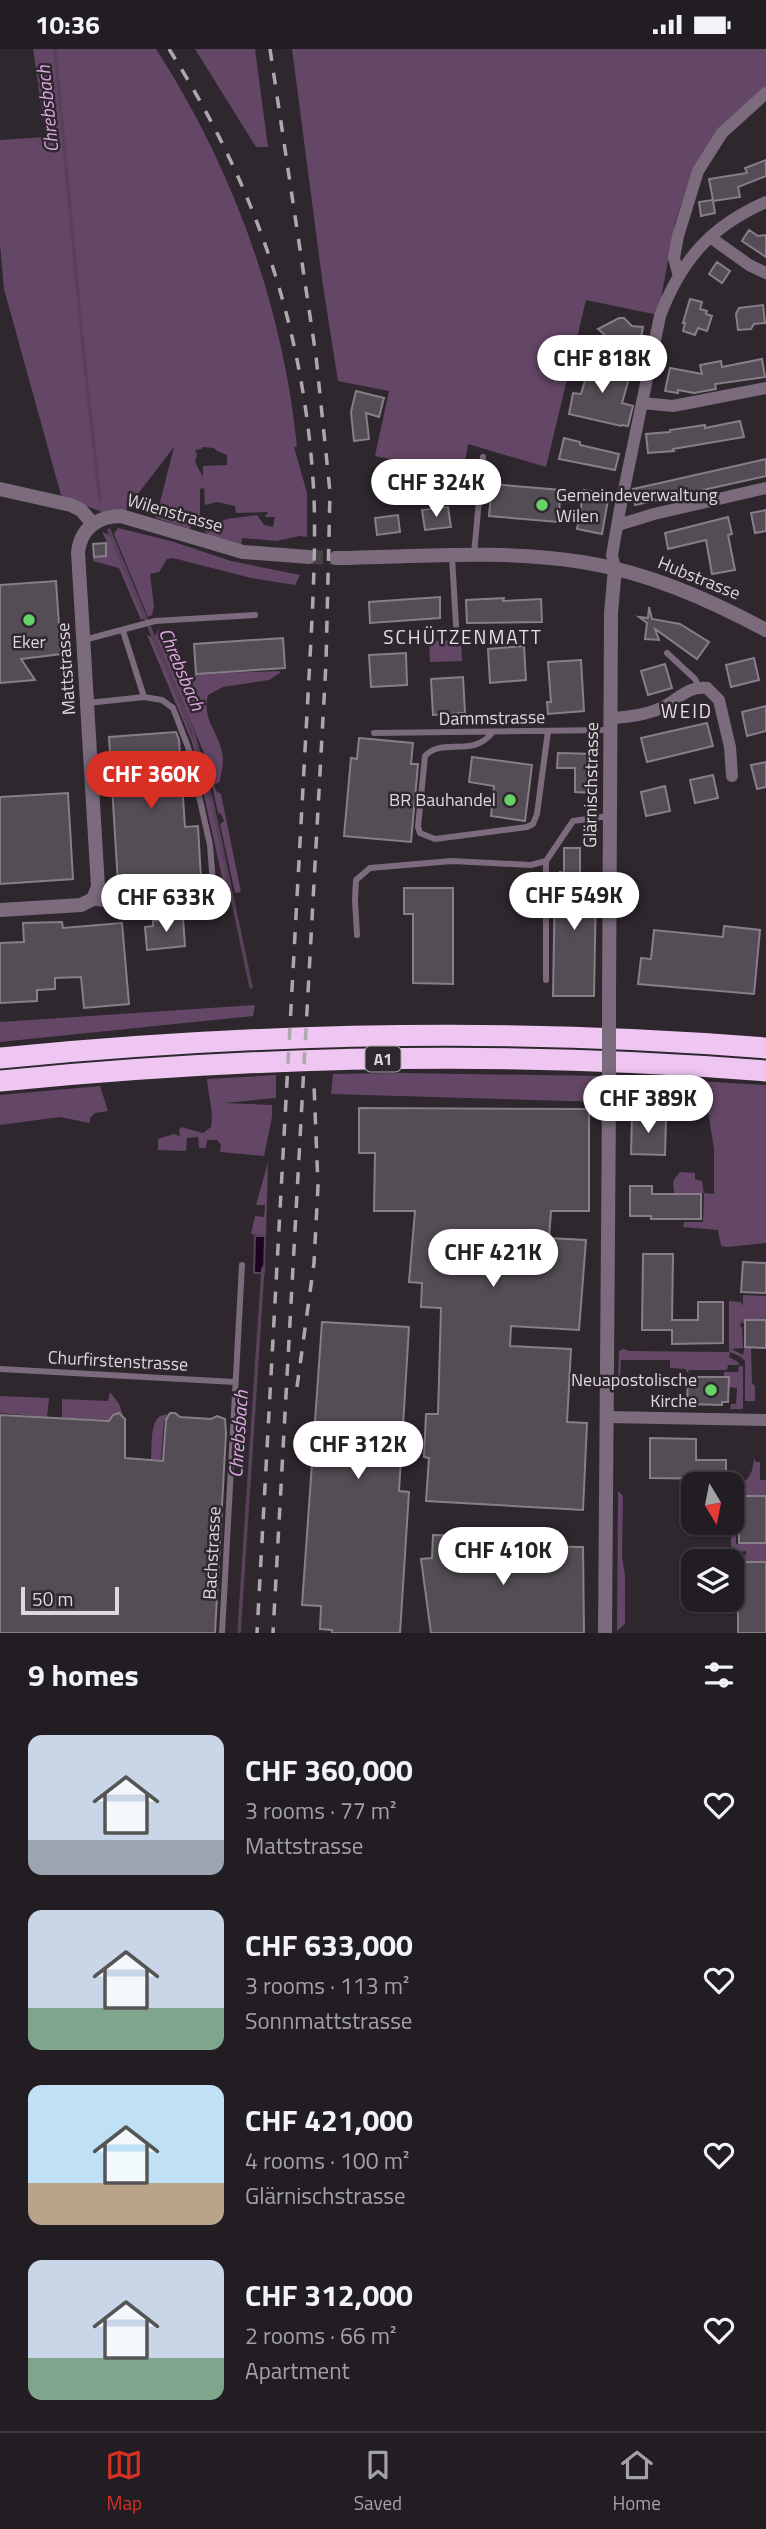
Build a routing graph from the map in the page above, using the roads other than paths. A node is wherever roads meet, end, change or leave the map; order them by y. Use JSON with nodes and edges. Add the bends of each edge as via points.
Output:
{"nodes":[{"id":1,"x":766,"y":93,"type":"edge"},
{"id":2,"x":766,"y":202,"type":"edge"},
{"id":3,"x":710,"y":237,"type":"junction"},
{"id":4,"x":766,"y":273,"type":"edge"},
{"id":5,"x":678,"y":274,"type":"junction"},
{"id":6,"x":766,"y":388,"type":"edge"},
{"id":7,"x":642,"y":403,"type":"junction"},
{"id":8,"x":484,"y":457,"type":"dead end"},
{"id":9,"x":766,"y":488,"type":"edge"},
{"id":10,"x":0,"y":489,"type":"edge"},
{"id":11,"x":93,"y":524,"type":"junction"},
{"id":12,"x":618,"y":525,"type":"junction"},
{"id":13,"x":474,"y":556,"type":"junction"},
{"id":14,"x":309,"y":557,"type":"tunnel mouth"},
{"id":15,"x":452,"y":557,"type":"junction"},
{"id":16,"x":336,"y":558,"type":"tunnel mouth"},
{"id":17,"x":615,"y":568,"type":"junction"},
{"id":18,"x":255,"y":615,"type":"dead end"},
{"id":19,"x":456,"y":625,"type":"dead end"},
{"id":20,"x":766,"y":630,"type":"edge"},
{"id":21,"x":123,"y":631,"type":"junction"},
{"id":22,"x":84,"y":640,"type":"junction"},
{"id":23,"x":667,"y":653,"type":"dead end"},
{"id":24,"x":699,"y":687,"type":"junction"},
{"id":25,"x":144,"y":697,"type":"junction"},
{"id":26,"x":88,"y":703,"type":"junction"},
{"id":27,"x":611,"y":724,"type":"junction"},
{"id":28,"x":548,"y":731,"type":"junction"},
{"id":29,"x":374,"y":733,"type":"dead end"},
{"id":30,"x":492,"y":733,"type":"junction"},
{"id":31,"x":732,"y":776,"type":"dead end"},
{"id":32,"x":609,"y":816,"type":"junction"},
{"id":33,"x":546,"y":861,"type":"junction"},
{"id":34,"x":214,"y":897,"type":"dead end"},
{"id":35,"x":93,"y":899,"type":"junction"},
{"id":36,"x":187,"y":899,"type":"dead end"},
{"id":37,"x":0,"y":910,"type":"edge"},
{"id":38,"x":357,"y":935,"type":"dead end"},
{"id":39,"x":546,"y":980,"type":"dead end"},
{"id":40,"x":766,"y":1048,"type":"edge"},
{"id":41,"x":0,"y":1058,"type":"edge"},
{"id":42,"x":766,"y":1071,"type":"edge"},
{"id":43,"x":0,"y":1080,"type":"edge"},
{"id":44,"x":242,"y":1265,"type":"dead end"},
{"id":45,"x":0,"y":1369,"type":"edge"},
{"id":46,"x":235,"y":1382,"type":"junction"},
{"id":47,"x":607,"y":1417,"type":"junction"},
{"id":48,"x":766,"y":1420,"type":"edge"},
{"id":49,"x":222,"y":1633,"type":"edge"},
{"id":50,"x":605,"y":1633,"type":"edge"}],
"edges":[{"from":1,"to":5,"type":"street","via":[[722,133],[698,171],[678,236],[674,258]]},
{"from":2,"to":3,"type":"street"},
{"from":3,"to":4,"type":"street"},
{"from":3,"to":5,"type":"street"},
{"from":5,"to":7,"type":"street","via":[[660,316]]},
{"from":6,"to":7,"type":"street","via":[[673,406]]},
{"from":7,"to":12,"type":"street"},
{"from":8,"to":13,"type":"lane"},
{"from":9,"to":12,"type":"street"},
{"from":10,"to":11,"type":"street","via":[[71,505]]},
{"from":11,"to":14,"type":"street","name":"Wilenstrasse","via":[[104,517],[121,516],[243,552]]},
{"from":11,"to":22,"type":"street","name":"Mattstrasse","via":[[78,552]]},
{"from":12,"to":17,"type":"street","via":[[612,555]]},
{"from":13,"to":15,"type":"street"},
{"from":13,"to":17,"type":"street","via":[[530,556]]},
{"from":15,"to":16,"type":"street"},
{"from":15,"to":19,"type":"lane"},
{"from":17,"to":20,"type":"street","name":"Hubstrasse","via":[[685,590]]},
{"from":17,"to":27,"type":"street","name":"Glärnischstrasse"},
{"from":18,"to":21,"type":"lane","via":[[155,621]]},
{"from":21,"to":22,"type":"lane"},
{"from":21,"to":25,"type":"lane"},
{"from":22,"to":26,"type":"street","name":"Mattstrasse"},
{"from":23,"to":24,"type":"lane"},
{"from":24,"to":27,"type":"street","via":[[663,708]]},
{"from":24,"to":31,"type":"street","via":[[707,688],[719,700]]},
{"from":25,"to":26,"type":"lane"},
{"from":25,"to":34,"type":"lane","via":[[162,700],[173,708],[188,747],[210,845]]},
{"from":26,"to":35,"type":"street","name":"Mattstrasse","via":[[99,875]]},
{"from":27,"to":28,"type":"lane","name":"Dammstrasse"},
{"from":27,"to":32,"type":"street","name":"Glärnischstrasse"},
{"from":28,"to":30,"type":"lane","name":"Dammstrasse"},
{"from":28,"to":30,"type":"lane","via":[[533,824],[435,839],[420,833],[425,756],[435,749],[479,744]]},
{"from":29,"to":30,"type":"lane","name":"Dammstrasse"},
{"from":32,"to":33,"type":"lane","via":[[573,821]]},
{"from":32,"to":47,"type":"street","name":"Glärnischstrasse","bridge":true},
{"from":33,"to":38,"type":"lane","via":[[531,865],[453,861],[370,868],[356,880]]},
{"from":33,"to":39,"type":"lane"},
{"from":35,"to":36,"type":"street"},
{"from":35,"to":37,"type":"street","via":[[80,905]]},
{"from":40,"to":41,"type":"highway","number":"A1","via":[[533,1036],[372,1036],[170,1044]]},
{"from":42,"to":43,"type":"highway","number":"A1","via":[[612,1061],[388,1059],[183,1066]]},
{"from":44,"to":46,"type":"lane","name":"Bachstrasse"},
{"from":45,"to":46,"type":"lane","name":"Churfirstenstrasse"},
{"from":46,"to":49,"type":"lane","name":"Bachstrasse"},
{"from":47,"to":48,"type":"street"},
{"from":47,"to":50,"type":"street","name":"Glärnischstrasse"}]}
